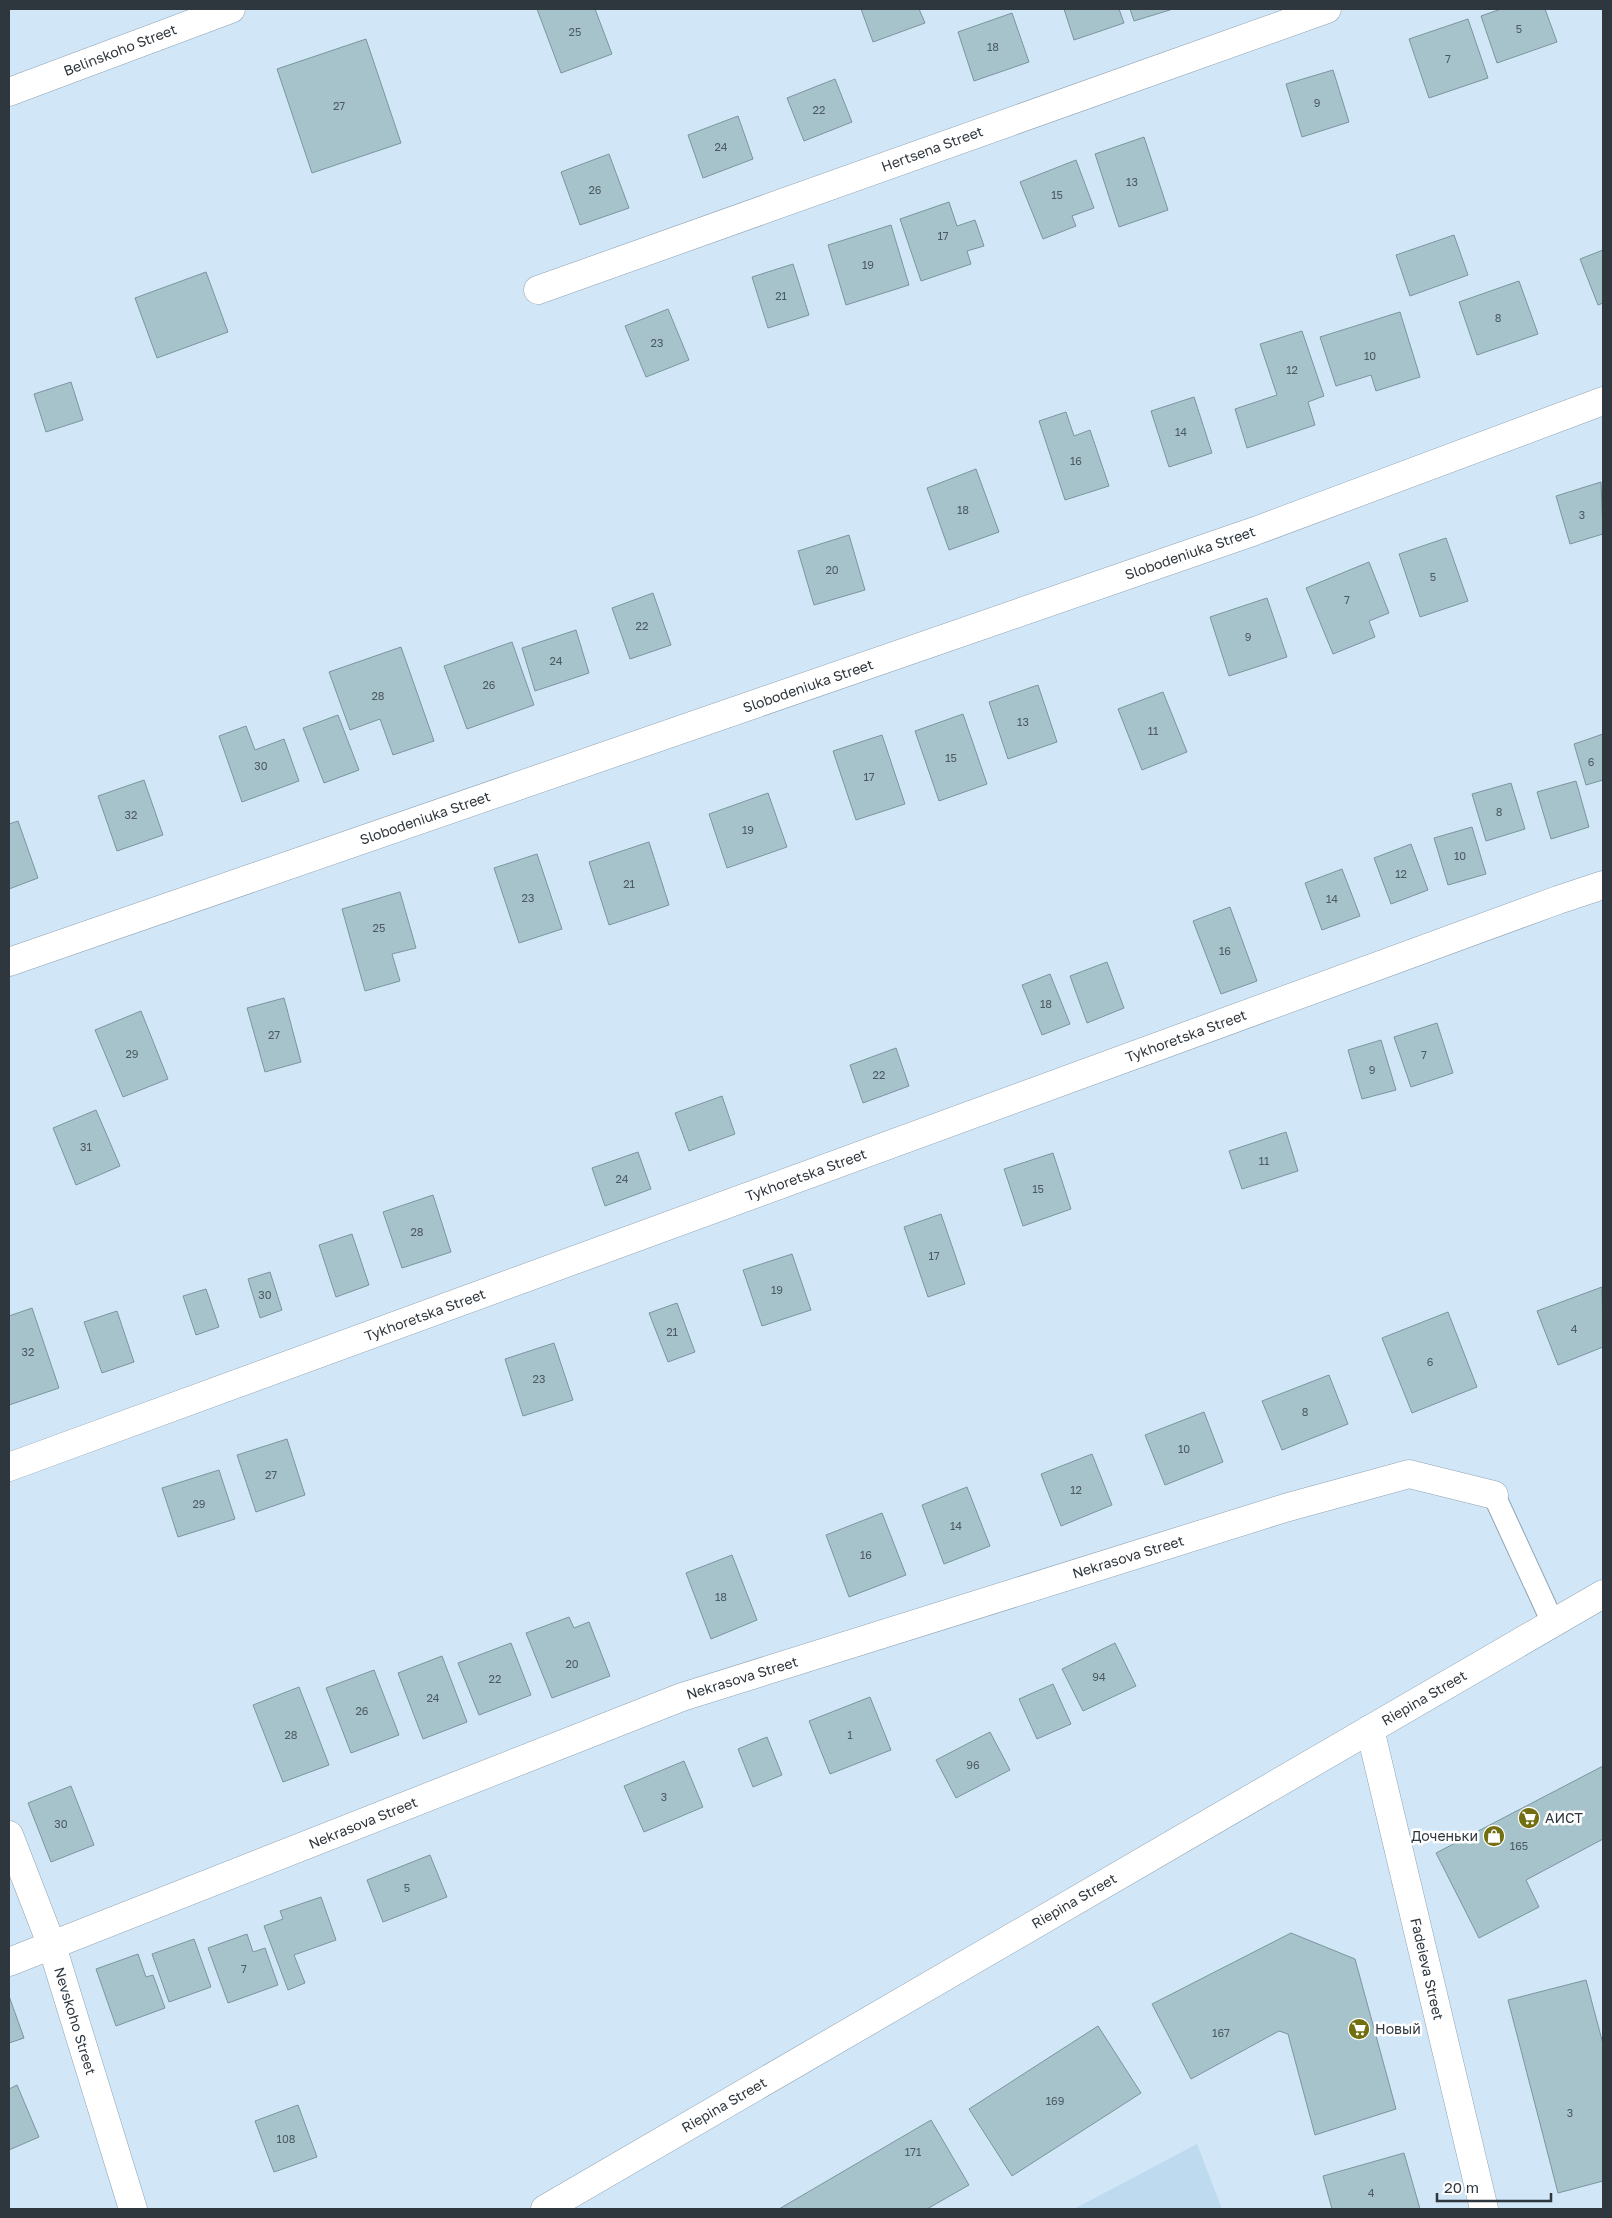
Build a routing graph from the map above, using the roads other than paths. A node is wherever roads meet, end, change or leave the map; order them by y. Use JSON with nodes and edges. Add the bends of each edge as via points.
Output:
{"nodes":[{"id":1,"x":231,"y":9,"type":"edge"},
{"id":2,"x":1327,"y":9,"type":"edge"},
{"id":3,"x":9,"y":92,"type":"edge"},
{"id":4,"x":538,"y":290,"type":"dead end"},
{"id":5,"x":1603,"y":400,"type":"edge"},
{"id":6,"x":1603,"y":885,"type":"edge"},
{"id":7,"x":9,"y":962,"type":"edge"},
{"id":8,"x":9,"y":1468,"type":"edge"},
{"id":9,"x":1494,"y":1495,"type":"joint"},
{"id":10,"x":1603,"y":1594,"type":"edge"},
{"id":11,"x":1553,"y":1623,"type":"junction"},
{"id":12,"x":1370,"y":1729,"type":"junction"},
{"id":13,"x":9,"y":1835,"type":"edge"},
{"id":14,"x":52,"y":1946,"type":"junction"},
{"id":15,"x":9,"y":1962,"type":"edge"},
{"id":16,"x":133,"y":2209,"type":"edge"},
{"id":17,"x":545,"y":2209,"type":"edge"},
{"id":18,"x":1484,"y":2209,"type":"edge"}],
"edges":[{"from":1,"to":3,"type":"street","name":"Belinskoho Street"},
{"from":2,"to":4,"type":"street","name":"Hertsena Street"},
{"from":5,"to":7,"type":"street","name":"Slobodeniuka Street","via":[[1255,531]]},
{"from":6,"to":8,"type":"street","name":"Tykhoretska Street"},
{"from":9,"to":11,"type":"lane"},
{"from":9,"to":14,"type":"street","name":"Nekrasova Street","via":[[1410,1474],[1285,1508],[673,1700]]},
{"from":10,"to":11,"type":"street","name":"Riepina Street"},
{"from":11,"to":12,"type":"street","name":"Riepina Street"},
{"from":12,"to":17,"type":"street","name":"Riepina Street"},
{"from":12,"to":18,"type":"street","name":"Fadeieva Street"},
{"from":13,"to":14,"type":"street","name":"Nevskoho Street"},
{"from":14,"to":15,"type":"street","name":"Nekrasova Street"},
{"from":14,"to":16,"type":"street","name":"Nevskoho Street"}]}
